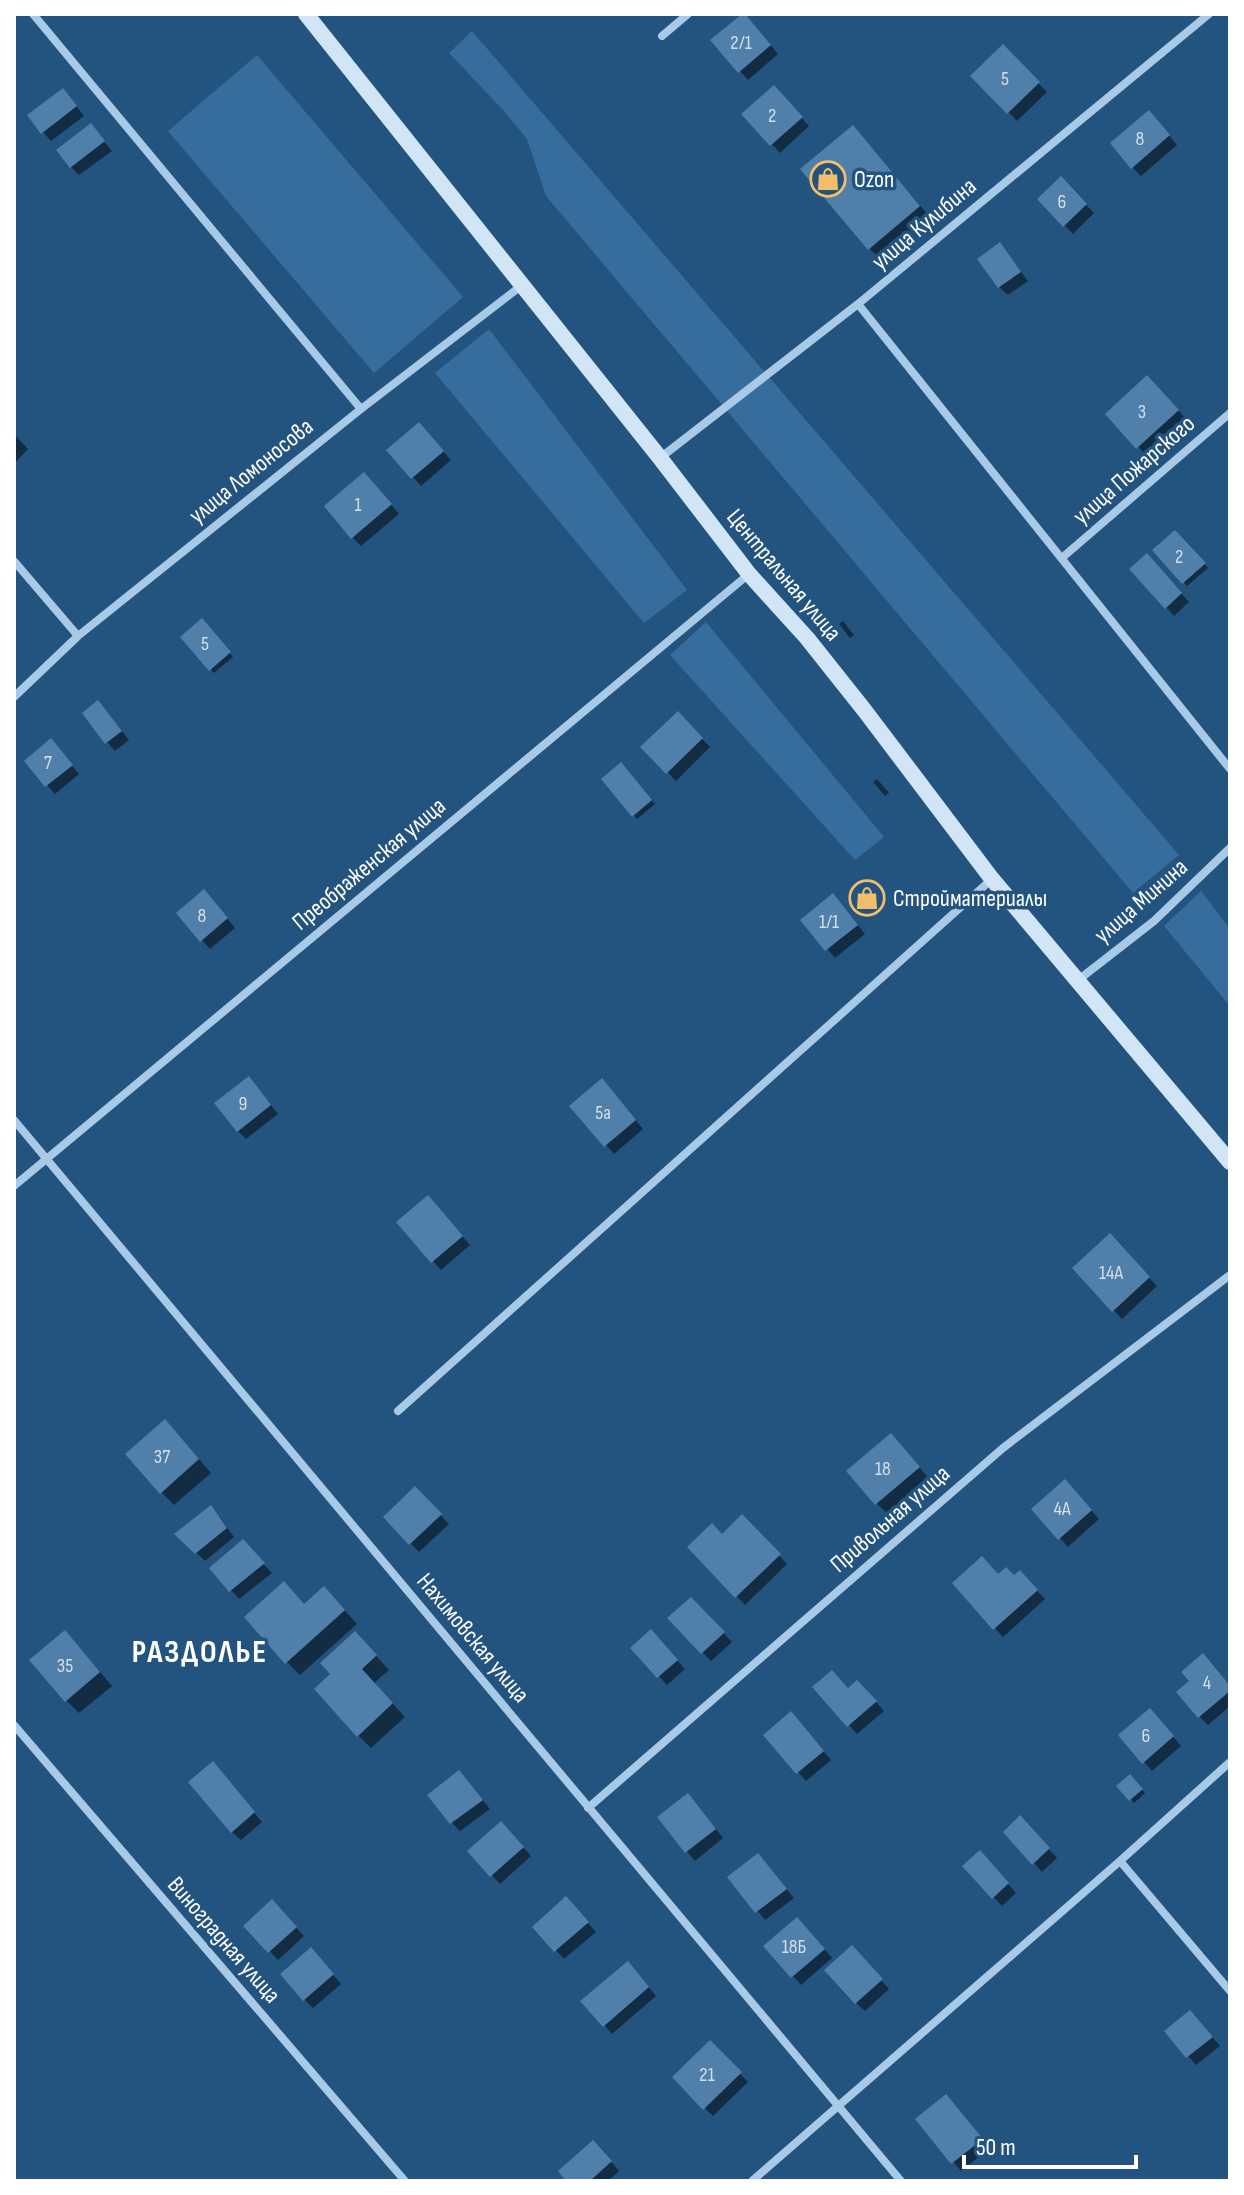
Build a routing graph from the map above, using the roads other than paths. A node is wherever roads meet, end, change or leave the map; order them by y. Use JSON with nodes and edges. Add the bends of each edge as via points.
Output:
{"nodes":[{"id":1,"x":33,"y":14,"type":"edge"},
{"id":2,"x":306,"y":14,"type":"edge"},
{"id":3,"x":688,"y":14,"type":"edge"},
{"id":4,"x":1209,"y":14,"type":"edge"},
{"id":5,"x":662,"y":36,"type":"dead end"},
{"id":6,"x":521,"y":286,"type":"junction"},
{"id":7,"x":858,"y":304,"type":"junction"},
{"id":8,"x":361,"y":409,"type":"junction"},
{"id":9,"x":1230,"y":413,"type":"edge"},
{"id":10,"x":660,"y":458,"type":"junction"},
{"id":11,"x":1063,"y":557,"type":"junction"},
{"id":12,"x":14,"y":561,"type":"edge"},
{"id":13,"x":749,"y":574,"type":"junction"},
{"id":14,"x":78,"y":636,"type":"junction"},
{"id":15,"x":14,"y":697,"type":"edge"},
{"id":16,"x":1230,"y":769,"type":"edge"},
{"id":17,"x":1230,"y":848,"type":"edge"},
{"id":18,"x":992,"y":879,"type":"junction"},
{"id":19,"x":1077,"y":981,"type":"junction"},
{"id":20,"x":14,"y":1120,"type":"edge"},
{"id":21,"x":47,"y":1157,"type":"junction"},
{"id":22,"x":1230,"y":1162,"type":"edge"},
{"id":23,"x":14,"y":1186,"type":"edge"},
{"id":24,"x":1230,"y":1275,"type":"edge"},
{"id":25,"x":398,"y":1411,"type":"dead end"},
{"id":26,"x":14,"y":1725,"type":"edge"},
{"id":27,"x":1230,"y":1762,"type":"edge"},
{"id":28,"x":588,"y":1808,"type":"junction"},
{"id":29,"x":1120,"y":1861,"type":"junction"},
{"id":30,"x":1230,"y":1991,"type":"edge"},
{"id":31,"x":837,"y":2107,"type":"junction"},
{"id":32,"x":405,"y":2181,"type":"edge"},
{"id":33,"x":752,"y":2181,"type":"edge"},
{"id":34,"x":901,"y":2181,"type":"edge"}],
"edges":[{"from":1,"to":8,"type":"street"},
{"from":2,"to":6,"type":"main road","name":"Центральная улица"},
{"from":3,"to":5,"type":"street"},
{"from":4,"to":7,"type":"street","name":"улица Кулибина"},
{"from":6,"to":8,"type":"street","name":"улица Ломоносова"},
{"from":6,"to":10,"type":"main road","name":"Центральная улица"},
{"from":7,"to":10,"type":"street","name":"улица Кулибина"},
{"from":7,"to":11,"type":"street"},
{"from":8,"to":14,"type":"street","name":"улица Ломоносова"},
{"from":9,"to":11,"type":"street","name":"улица Пожарского"},
{"from":10,"to":13,"type":"main road","name":"Центральная улица"},
{"from":11,"to":16,"type":"street"},
{"from":12,"to":14,"type":"street"},
{"from":13,"to":18,"type":"main road","name":"Центральная улица","via":[[816,650]]},
{"from":13,"to":21,"type":"street","name":"Преображенская улица"},
{"from":14,"to":15,"type":"street","name":"улица Ломоносова"},
{"from":17,"to":19,"type":"street","name":"улица Минина","via":[[1154,921]]},
{"from":18,"to":19,"type":"main road","name":"Центральная улица"},
{"from":18,"to":25,"type":"street"},
{"from":19,"to":22,"type":"main road","name":"Центральная улица"},
{"from":20,"to":21,"type":"street","name":"Нахимовская улица"},
{"from":21,"to":23,"type":"street","name":"Преображенская улица"},
{"from":21,"to":28,"type":"street","name":"Нахимовская улица"},
{"from":24,"to":28,"type":"street","name":"Привольная улица","via":[[1003,1448]]},
{"from":26,"to":32,"type":"street","name":"Виноградная улица"},
{"from":27,"to":29,"type":"street"},
{"from":28,"to":31,"type":"street","name":"Нахимовская улица"},
{"from":29,"to":30,"type":"street"},
{"from":29,"to":31,"type":"street"},
{"from":31,"to":33,"type":"street"},
{"from":31,"to":34,"type":"street","name":"Нахимовская улица"}]}
